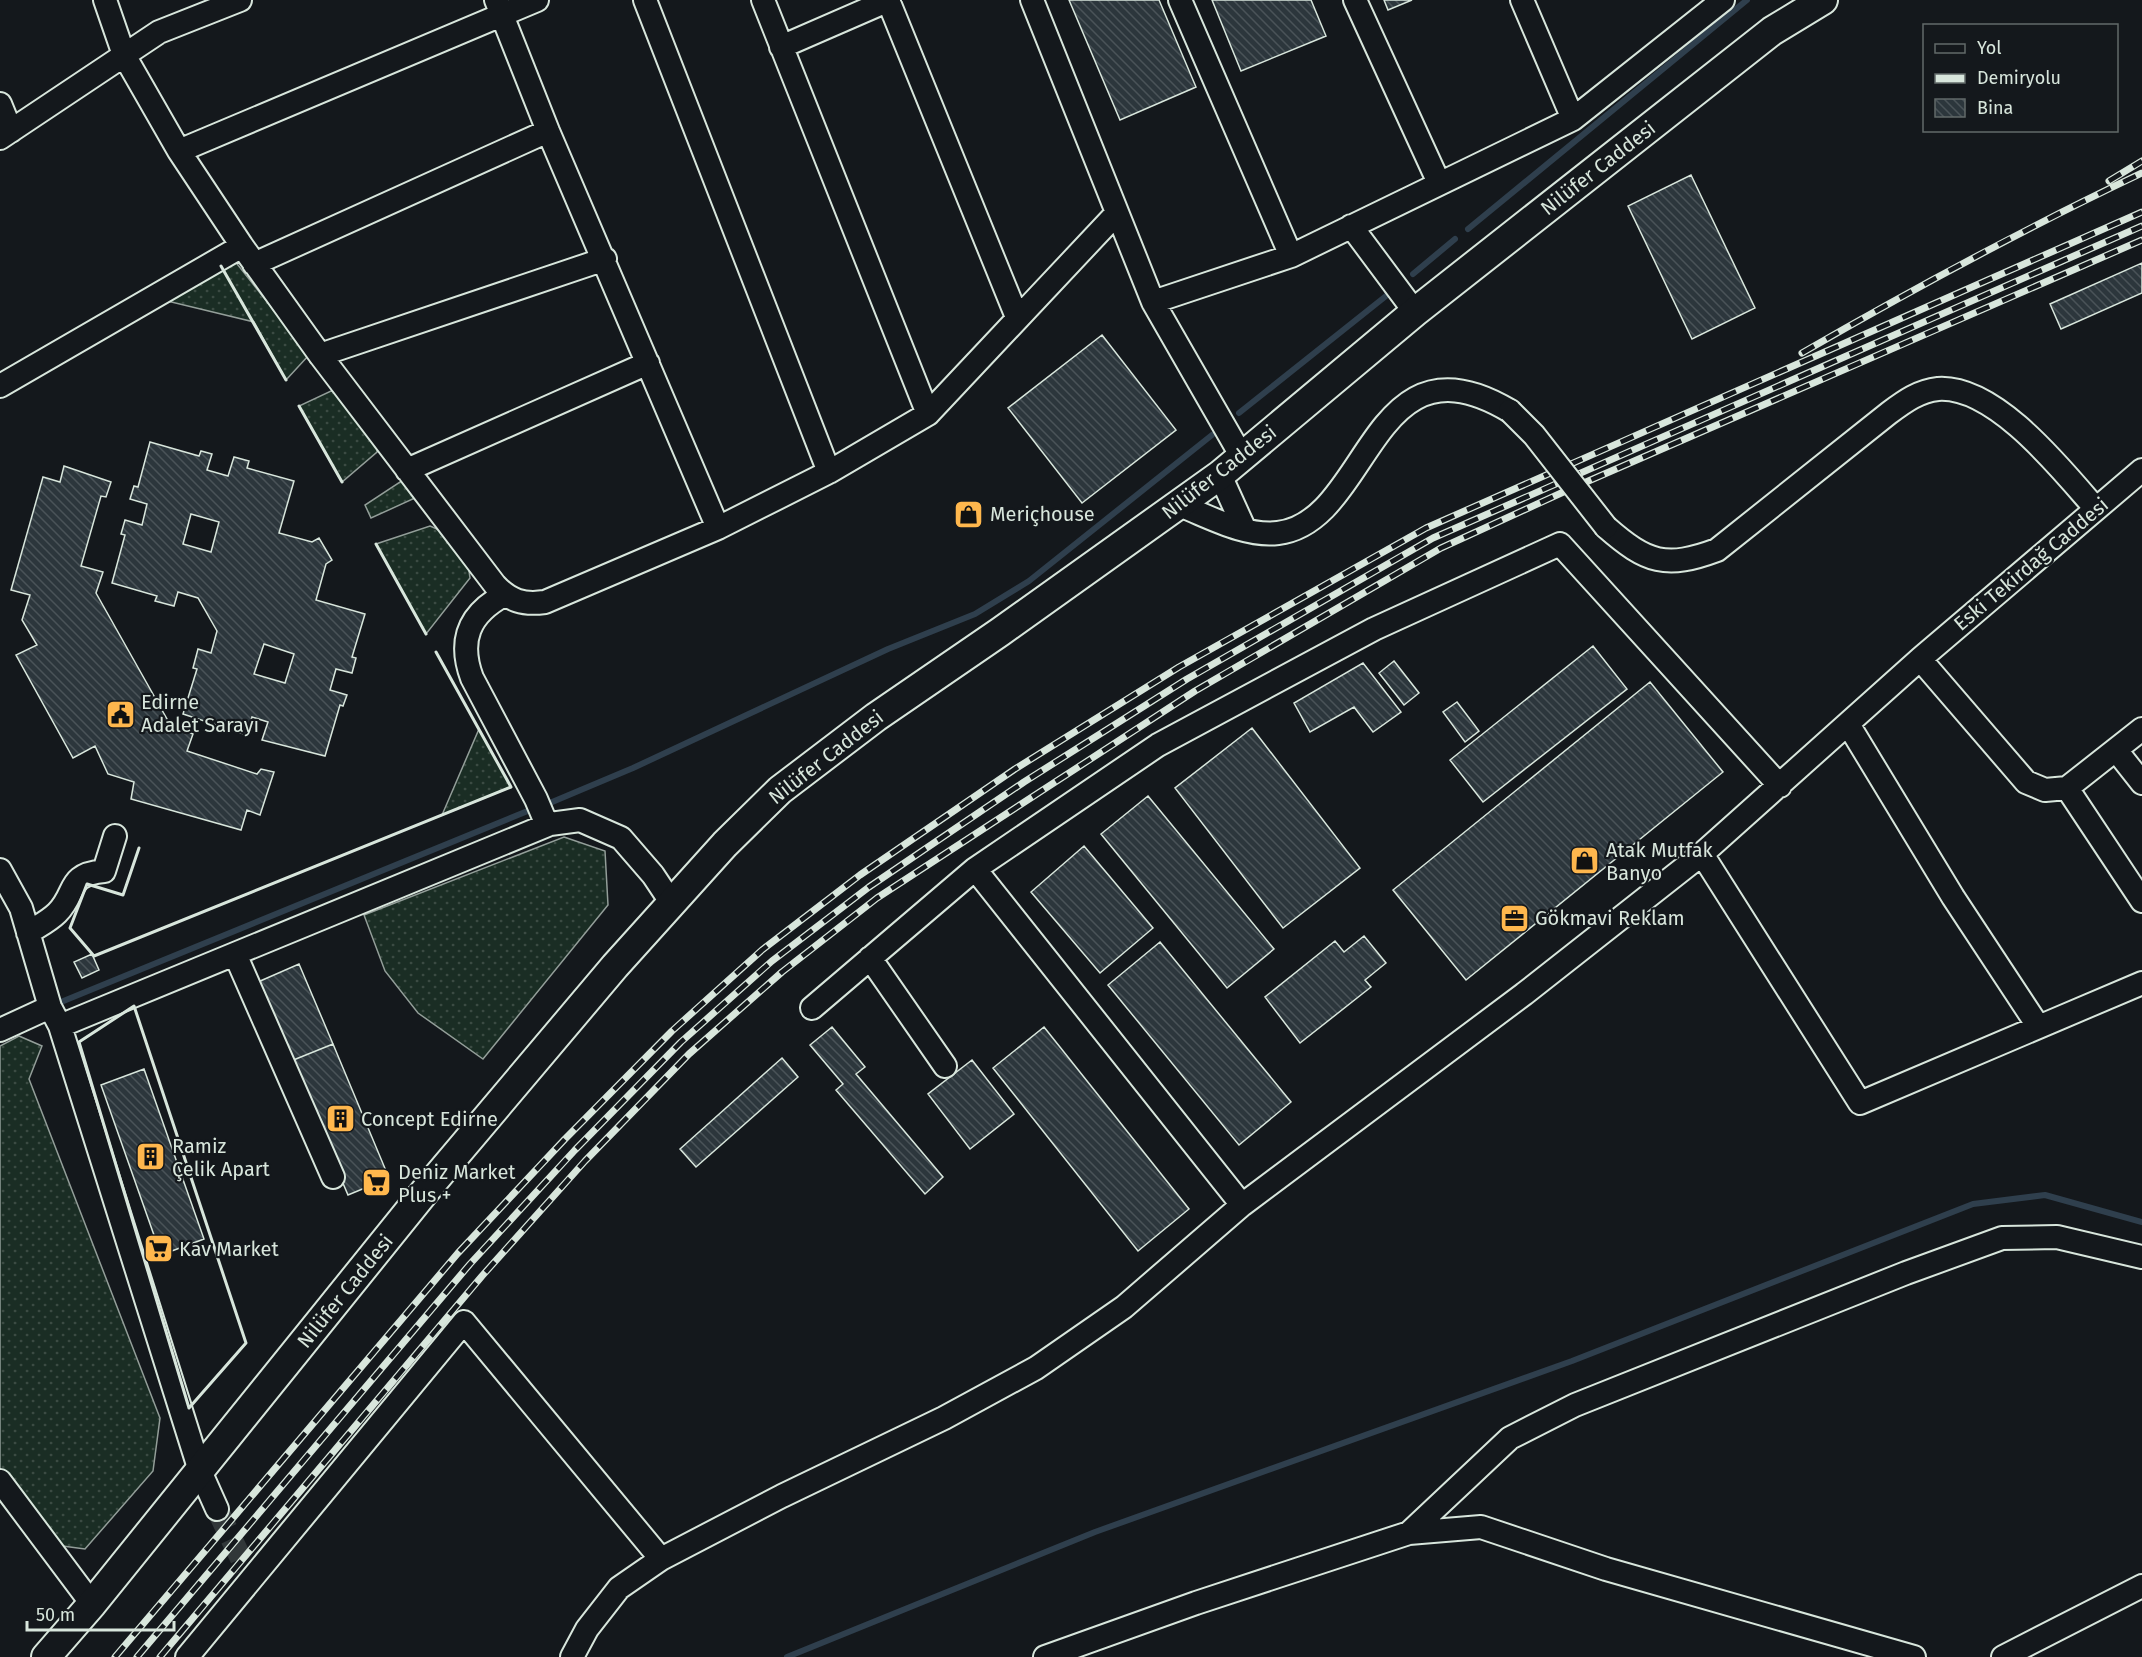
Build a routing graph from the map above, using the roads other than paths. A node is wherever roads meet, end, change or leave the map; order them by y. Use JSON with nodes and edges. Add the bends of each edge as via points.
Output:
{"nodes":[{"id":1,"x":105,"y":0,"type":"edge"},
{"id":2,"x":240,"y":0,"type":"edge"},
{"id":3,"x":537,"y":0,"type":"edge"},
{"id":4,"x":645,"y":0,"type":"edge"},
{"id":5,"x":763,"y":0,"type":"edge"},
{"id":6,"x":888,"y":0,"type":"edge"},
{"id":7,"x":1032,"y":0,"type":"edge"},
{"id":8,"x":1180,"y":0,"type":"edge"},
{"id":9,"x":1355,"y":0,"type":"edge"},
{"id":10,"x":1522,"y":0,"type":"edge"},
{"id":11,"x":1805,"y":0,"type":"edge"},
{"id":12,"x":1823,"y":0,"type":"edge"},
{"id":13,"x":1710,"y":4,"type":"edge"},
{"id":14,"x":499,"y":7,"type":"edge"},
{"id":15,"x":1772,"y":31,"type":"junction"},
{"id":16,"x":781,"y":47,"type":"junction"},
{"id":17,"x":124,"y":55,"type":"junction"},
{"id":18,"x":0,"y":104,"type":"edge"},
{"id":19,"x":1573,"y":119,"type":"junction"},
{"id":20,"x":548,"y":130,"type":"junction"},
{"id":21,"x":6,"y":135,"type":"edge"},
{"id":22,"x":179,"y":151,"type":"junction"},
{"id":23,"x":1439,"y":183,"type":"junction"},
{"id":24,"x":1117,"y":213,"type":"junction"},
{"id":25,"x":1351,"y":226,"type":"junction"},
{"id":26,"x":248,"y":255,"type":"junction"},
{"id":27,"x":1291,"y":256,"type":"junction"},
{"id":28,"x":605,"y":259,"type":"junction"},
{"id":29,"x":1152,"y":302,"type":"junction"},
{"id":30,"x":1415,"y":312,"type":"junction"},
{"id":31,"x":1017,"y":316,"type":"junction"},
{"id":32,"x":320,"y":355,"type":"junction"},
{"id":33,"x":648,"y":363,"type":"junction"},
{"id":34,"x":0,"y":386,"type":"edge"},
{"id":35,"x":928,"y":414,"type":"junction"},
{"id":36,"x":1242,"y":457,"type":"junction"},
{"id":37,"x":407,"y":470,"type":"junction"},
{"id":38,"x":2142,"y":470,"type":"edge"},
{"id":39,"x":829,"y":472,"type":"junction"},
{"id":40,"x":1220,"y":475,"type":"junction"},
{"id":41,"x":1179,"y":505,"type":"junction"},
{"id":42,"x":2096,"y":509,"type":"junction"},
{"id":43,"x":718,"y":528,"type":"junction"},
{"id":44,"x":1245,"y":530,"type":"junction"},
{"id":45,"x":504,"y":595,"type":"junction"},
{"id":46,"x":1920,"y":659,"type":"junction"},
{"id":47,"x":1848,"y":724,"type":"junction"},
{"id":48,"x":2142,"y":729,"type":"edge"},
{"id":49,"x":2116,"y":750,"type":"junction"},
{"id":50,"x":2142,"y":783,"type":"edge"},
{"id":51,"x":1780,"y":786,"type":"junction"},
{"id":52,"x":2067,"y":788,"type":"junction"},
{"id":53,"x":547,"y":825,"type":"junction"},
{"id":54,"x":115,"y":836,"type":"dead end"},
{"id":55,"x":1702,"y":854,"type":"junction"},
{"id":56,"x":975,"y":869,"type":"junction"},
{"id":57,"x":0,"y":870,"type":"edge"},
{"id":58,"x":2142,"y":901,"type":"edge"},
{"id":59,"x":671,"y":902,"type":"junction"},
{"id":60,"x":28,"y":933,"type":"junction"},
{"id":61,"x":234,"y":954,"type":"junction"},
{"id":62,"x":870,"y":958,"type":"junction"},
{"id":63,"x":2142,"y":983,"type":"edge"},
{"id":64,"x":812,"y":1008,"type":"dead end"},
{"id":65,"x":55,"y":1017,"type":"junction"},
{"id":66,"x":2038,"y":1026,"type":"junction"},
{"id":67,"x":0,"y":1030,"type":"edge"},
{"id":68,"x":945,"y":1066,"type":"dead end"},
{"id":69,"x":333,"y":1177,"type":"dead end"},
{"id":70,"x":1242,"y":1205,"type":"junction"},
{"id":71,"x":2142,"y":1257,"type":"edge"},
{"id":72,"x":200,"y":1471,"type":"junction"},
{"id":73,"x":0,"y":1481,"type":"edge"},
{"id":74,"x":217,"y":1509,"type":"tunnel mouth"},
{"id":75,"x":1409,"y":1533,"type":"junction"},
{"id":76,"x":661,"y":1559,"type":"junction"},
{"id":77,"x":2142,"y":1586,"type":"edge"},
{"id":78,"x":92,"y":1604,"type":"junction"},
{"id":79,"x":46,"y":1657,"type":"edge"},
{"id":80,"x":187,"y":1657,"type":"edge"},
{"id":81,"x":572,"y":1657,"type":"edge"},
{"id":82,"x":1045,"y":1657,"type":"edge"},
{"id":83,"x":1914,"y":1657,"type":"edge"},
{"id":84,"x":2003,"y":1657,"type":"edge"}],
"edges":[{"from":1,"to":17,"type":"street"},
{"from":2,"to":17,"type":"street","via":[[159,32]]},
{"from":3,"to":14,"type":"street"},
{"from":4,"to":39,"type":"street"},
{"from":5,"to":16,"type":"street"},
{"from":6,"to":16,"type":"street"},
{"from":6,"to":31,"type":"street"},
{"from":7,"to":24,"type":"street"},
{"from":8,"to":27,"type":"street"},
{"from":9,"to":23,"type":"street"},
{"from":10,"to":19,"type":"street"},
{"from":11,"to":15,"type":"street"},
{"from":12,"to":15,"type":"main road","name":"Nilüfer Caddesi"},
{"from":13,"to":19,"type":"street"},
{"from":14,"to":20,"type":"street"},
{"from":14,"to":22,"type":"street"},
{"from":15,"to":30,"type":"main road","name":"Nilüfer Caddesi"},
{"from":16,"to":35,"type":"street"},
{"from":17,"to":21,"type":"street"},
{"from":17,"to":22,"type":"street"},
{"from":18,"to":21,"type":"street"},
{"from":19,"to":23,"type":"street"},
{"from":20,"to":26,"type":"street"},
{"from":20,"to":28,"type":"street"},
{"from":22,"to":26,"type":"street"},
{"from":23,"to":25,"type":"street"},
{"from":24,"to":29,"type":"street"},
{"from":24,"to":31,"type":"street"},
{"from":25,"to":27,"type":"street"},
{"from":25,"to":30,"type":"street"},
{"from":26,"to":32,"type":"street"},
{"from":26,"to":34,"type":"street"},
{"from":27,"to":29,"type":"street"},
{"from":28,"to":32,"type":"street"},
{"from":28,"to":33,"type":"street"},
{"from":29,"to":36,"type":"street"},
{"from":30,"to":36,"type":"main road","name":"Nilüfer Caddesi"},
{"from":31,"to":35,"type":"street"},
{"from":32,"to":37,"type":"street"},
{"from":33,"to":37,"type":"street"},
{"from":33,"to":43,"type":"street"},
{"from":35,"to":39,"type":"street"},
{"from":36,"to":40,"type":"main road","name":"Nilüfer Caddesi"},
{"from":37,"to":45,"type":"street"},
{"from":38,"to":42,"type":"street","name":"Eski Tekirdağ Caddesi"},
{"from":39,"to":43,"type":"street"},
{"from":40,"to":41,"type":"main road","name":"Nilüfer Caddesi"},
{"from":40,"to":44,"type":"street"},
{"from":41,"to":44,"type":"street"},
{"from":41,"to":59,"type":"main road","name":"Nilüfer Caddesi","via":[[876,717],[780,790]]},
{"from":42,"to":44,"type":"street","bridge":true,"via":[[2028,435],[1998,410],[1965,393],[1940,389],[1914,395],[1889,412],[1717,550],[1688,561],[1656,560],[1631,549],[1606,527],[1534,435],[1510,411],[1487,398],[1445,390],[1422,396],[1379,431],[1335,495],[1300,526],[1282,533]]},
{"from":42,"to":46,"type":"street","name":"Eski Tekirdağ Caddesi"},
{"from":43,"to":45,"type":"street","via":[[545,602],[530,604]]},
{"from":45,"to":53,"type":"street","via":[[486,605],[472,625],[464,644],[466,661]]},
{"from":46,"to":47,"type":"street","name":"Eski Tekirdağ Caddesi"},
{"from":46,"to":52,"type":"street","via":[[2026,782],[2045,790]]},
{"from":47,"to":51,"type":"street","name":"Eski Tekirdağ Caddesi"},
{"from":47,"to":66,"type":"street","via":[[1953,897]]},
{"from":48,"to":49,"type":"street"},
{"from":49,"to":50,"type":"street"},
{"from":49,"to":52,"type":"street"},
{"from":51,"to":55,"type":"street","name":"Eski Tekirdağ Caddesi"},
{"from":51,"to":56,"type":"street","via":[[1560,544],[1374,629],[1158,745]]},
{"from":52,"to":58,"type":"street"},
{"from":53,"to":59,"type":"street","via":[[580,820],[621,838]]},
{"from":53,"to":61,"type":"street"},
{"from":54,"to":60,"type":"street","via":[[104,871],[86,873],[73,885],[58,913]]},
{"from":55,"to":66,"type":"street","via":[[1860,1103]]},
{"from":55,"to":70,"type":"street","name":"Eski Tekirdağ Caddesi","via":[[1524,994]]},
{"from":56,"to":62,"type":"street"},
{"from":56,"to":70,"type":"street"},
{"from":57,"to":60,"type":"street","via":[[21,908]]},
{"from":59,"to":72,"type":"main road","name":"Nilüfer Caddesi","via":[[426,1190]]},
{"from":60,"to":65,"type":"street"},
{"from":61,"to":65,"type":"street"},
{"from":61,"to":69,"type":"street"},
{"from":62,"to":64,"type":"street"},
{"from":62,"to":68,"type":"street"},
{"from":63,"to":66,"type":"street"},
{"from":65,"to":67,"type":"street"},
{"from":65,"to":72,"type":"street"},
{"from":70,"to":76,"type":"street","name":"Eski Tekirdağ Caddesi","via":[[1124,1307],[1036,1368]]},
{"from":71,"to":75,"type":"street","via":[[2057,1237],[2002,1238],[1906,1273],[1575,1405],[1510,1438]]},
{"from":72,"to":74,"type":"street"},
{"from":72,"to":78,"type":"main road","name":"Nilüfer Caddesi"},
{"from":73,"to":78,"type":"street"},
{"from":75,"to":82,"type":"street"},
{"from":75,"to":83,"type":"street","via":[[1481,1527],[1606,1569]]},
{"from":76,"to":80,"type":"street","via":[[464,1322],[249,1574]]},
{"from":76,"to":81,"type":"street","name":"Eski Tekirdağ Caddesi","via":[[619,1588],[587,1629]]},
{"from":77,"to":84,"type":"street"},
{"from":78,"to":79,"type":"main road","name":"Nilüfer Caddesi"}]}
